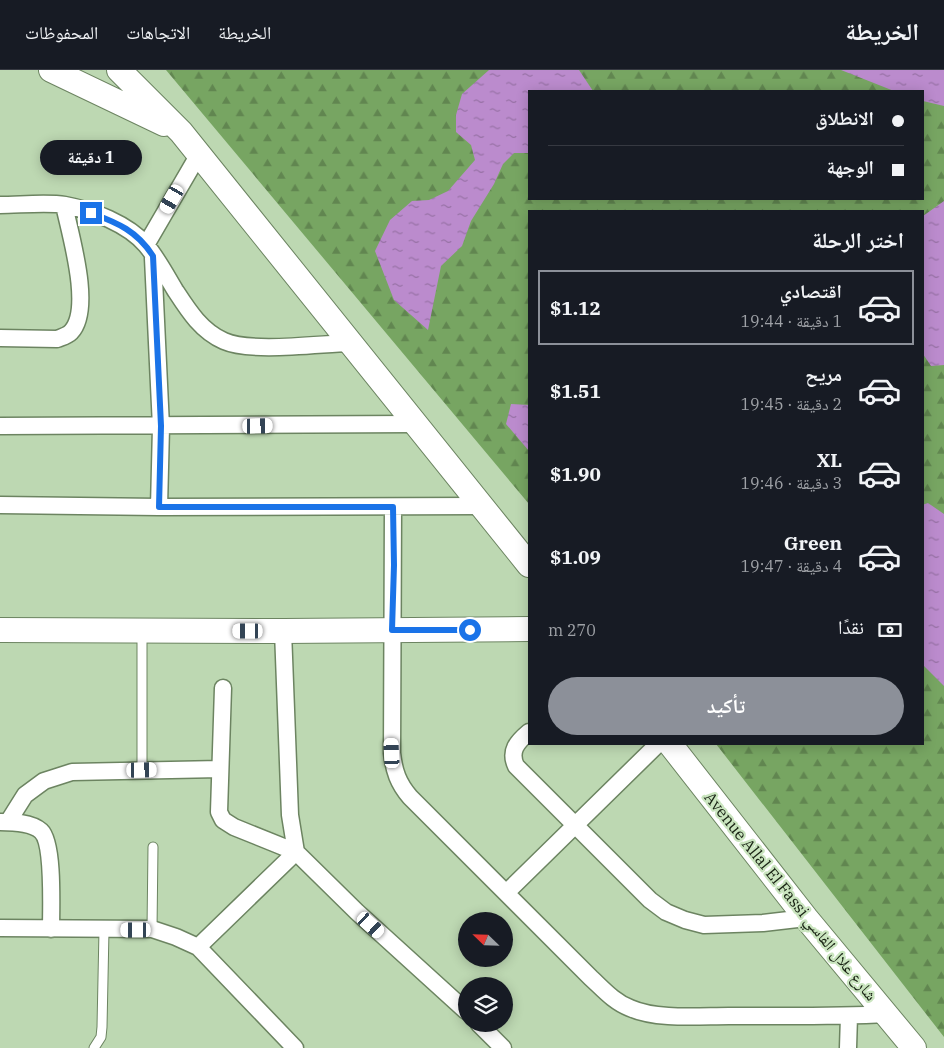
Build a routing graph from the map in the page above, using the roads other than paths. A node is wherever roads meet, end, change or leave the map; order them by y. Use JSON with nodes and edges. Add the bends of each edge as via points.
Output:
{"nodes":[{"id":1,"x":51,"y":70,"type":"edge"},
{"id":2,"x":119,"y":70,"type":"edge"},
{"id":3,"x":181,"y":132,"type":"junction"},
{"id":4,"x":199,"y":154,"type":"junction"},
{"id":5,"x":0,"y":205,"type":"edge"},
{"id":6,"x":64,"y":205,"type":"junction"},
{"id":7,"x":150,"y":250,"type":"junction"},
{"id":8,"x":0,"y":338,"type":"edge"},
{"id":9,"x":350,"y":343,"type":"junction"},
{"id":10,"x":415,"y":424,"type":"junction"},
{"id":11,"x":0,"y":426,"type":"edge"},
{"id":12,"x":161,"y":426,"type":"junction"},
{"id":13,"x":0,"y":505,"type":"edge"},
{"id":14,"x":480,"y":506,"type":"junction"},
{"id":15,"x":159,"y":507,"type":"junction"},
{"id":16,"x":393,"y":507,"type":"junction"},
{"id":17,"x":528,"y":564,"type":"edge"},
{"id":18,"x":528,"y":629,"type":"edge"},
{"id":19,"x":0,"y":630,"type":"edge"},
{"id":20,"x":392,"y":630,"type":"junction"},
{"id":21,"x":142,"y":631,"type":"junction"},
{"id":22,"x":283,"y":632,"type":"junction"},
{"id":23,"x":223,"y":688,"type":"dead end"},
{"id":24,"x":528,"y":733,"type":"edge"},
{"id":25,"x":657,"y":745,"type":"edge"},
{"id":26,"x":671,"y":745,"type":"edge"},
{"id":27,"x":220,"y":769,"type":"junction"},
{"id":28,"x":142,"y":770,"type":"junction"},
{"id":29,"x":4,"y":822,"type":"edge"},
{"id":30,"x":575,"y":826,"type":"junction"},
{"id":31,"x":153,"y":847,"type":"dead end"},
{"id":32,"x":296,"y":852,"type":"junction"},
{"id":33,"x":506,"y":893,"type":"junction"},
{"id":34,"x":806,"y":918,"type":"junction"},
{"id":35,"x":0,"y":928,"type":"edge"},
{"id":36,"x":51,"y":929,"type":"junction"},
{"id":37,"x":104,"y":930,"type":"junction"},
{"id":38,"x":152,"y":930,"type":"junction"},
{"id":39,"x":198,"y":947,"type":"junction"},
{"id":40,"x":458,"y":1005,"type":"edge"},
{"id":41,"x":886,"y":1014,"type":"junction"},
{"id":42,"x":849,"y":1016,"type":"junction"},
{"id":43,"x":487,"y":1032,"type":"edge"},
{"id":44,"x":94,"y":1048,"type":"edge"},
{"id":45,"x":295,"y":1048,"type":"edge"},
{"id":46,"x":503,"y":1048,"type":"edge"},
{"id":47,"x":848,"y":1048,"type":"edge"},
{"id":48,"x":914,"y":1048,"type":"edge"}],
"edges":[{"from":1,"to":3,"type":"street"},
{"from":2,"to":3,"type":"street"},
{"from":3,"to":4,"type":"street"},
{"from":4,"to":7,"type":"street"},
{"from":4,"to":9,"type":"street"},
{"from":5,"to":6,"type":"street"},
{"from":6,"to":7,"type":"street","via":[[118,223]]},
{"from":6,"to":8,"type":"street","via":[[79,272],[80,311],[76,323],[72,331],[57,339]]},
{"from":7,"to":9,"type":"street","via":[[192,316],[225,341],[262,347]]},
{"from":7,"to":12,"type":"street"},
{"from":9,"to":10,"type":"street"},
{"from":10,"to":12,"type":"street"},
{"from":10,"to":14,"type":"street"},
{"from":11,"to":12,"type":"street"},
{"from":12,"to":15,"type":"street"},
{"from":13,"to":15,"type":"street"},
{"from":14,"to":16,"type":"street"},
{"from":14,"to":17,"type":"street"},
{"from":15,"to":16,"type":"street"},
{"from":16,"to":20,"type":"street"},
{"from":18,"to":20,"type":"street"},
{"from":19,"to":21,"type":"street"},
{"from":20,"to":22,"type":"street"},
{"from":20,"to":33,"type":"street","via":[[392,753],[400,786]]},
{"from":21,"to":22,"type":"street"},
{"from":21,"to":28,"type":"lane"},
{"from":22,"to":32,"type":"street","via":[[290,815]]},
{"from":23,"to":27,"type":"street"},
{"from":24,"to":30,"type":"street","via":[[516,743],[513,759],[516,766]]},
{"from":25,"to":30,"type":"street"},
{"from":26,"to":34,"type":"street","name":"Avenue Allal El Fassi شارع علال الفاسي"},
{"from":27,"to":28,"type":"street"},
{"from":27,"to":32,"type":"street","via":[[219,812],[223,820],[234,828]]},
{"from":28,"to":29,"type":"street","via":[[72,772],[44,781],[25,794]]},
{"from":29,"to":36,"type":"street","via":[[28,824],[41,831],[48,846]]},
{"from":30,"to":33,"type":"street"},
{"from":30,"to":34,"type":"street","via":[[650,900],[685,920],[704,925],[732,925]]},
{"from":31,"to":38,"type":"lane"},
{"from":32,"to":39,"type":"street"},
{"from":32,"to":40,"type":"street"},
{"from":33,"to":42,"type":"street","via":[[613,999],[630,1009],[688,1016]]},
{"from":34,"to":41,"type":"street","name":"Avenue Allal El Fassi شارع علال الفاسي"},
{"from":35,"to":36,"type":"street"},
{"from":36,"to":37,"type":"street"},
{"from":37,"to":38,"type":"street"},
{"from":37,"to":44,"type":"lane","via":[[102,1027],[101,1037]]},
{"from":38,"to":39,"type":"street"},
{"from":39,"to":45,"type":"street"},
{"from":41,"to":42,"type":"street"},
{"from":41,"to":48,"type":"street","name":"Avenue Allal El Fassi شارع علال الفاسي"},
{"from":42,"to":47,"type":"street"},
{"from":43,"to":46,"type":"street"}]}
